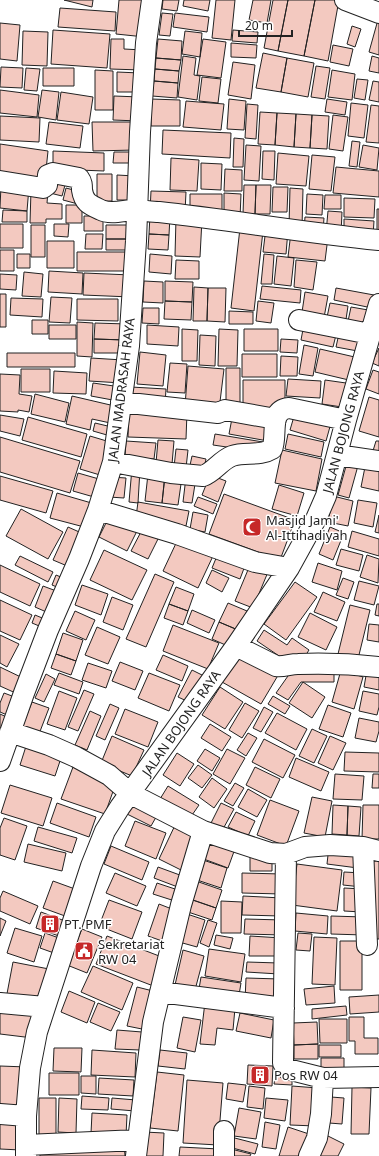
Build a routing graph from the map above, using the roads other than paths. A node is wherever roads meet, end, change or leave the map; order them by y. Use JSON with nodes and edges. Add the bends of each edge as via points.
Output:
{"nodes":[{"id":1,"x":152,"y":0,"type":"edge"},
{"id":2,"x":345,"y":0,"type":"edge"},
{"id":3,"x":379,"y":13,"type":"edge"},
{"id":4,"x":0,"y":180,"type":"edge"},
{"id":5,"x":137,"y":210,"type":"junction"},
{"id":6,"x":379,"y":240,"type":"edge"},
{"id":7,"x":378,"y":309,"type":"edge"},
{"id":8,"x":299,"y":320,"type":"dead end"},
{"id":9,"x":370,"y":334,"type":"junction"},
{"id":10,"x":121,"y":402,"type":"junction"},
{"id":11,"x":276,"y":419,"type":"junction"},
{"id":12,"x":346,"y":420,"type":"junction"},
{"id":13,"x":337,"y":455,"type":"junction"},
{"id":14,"x":379,"y":461,"type":"edge"},
{"id":15,"x":113,"y":462,"type":"junction"},
{"id":16,"x":98,"y":510,"type":"junction"},
{"id":17,"x":289,"y":568,"type":"junction"},
{"id":18,"x":236,"y":646,"type":"junction"},
{"id":19,"x":379,"y":667,"type":"edge"},
{"id":20,"x":10,"y":732,"type":"junction"},
{"id":21,"x":0,"y":761,"type":"edge"},
{"id":22,"x":131,"y":794,"type":"junction"},
{"id":23,"x":203,"y":831,"type":"junction"},
{"id":24,"x":371,"y":849,"type":"edge"},
{"id":25,"x":286,"y":854,"type":"junction"},
{"id":26,"x":367,"y":945,"type":"dead end"},
{"id":27,"x":160,"y":992,"type":"junction"},
{"id":28,"x":0,"y":1003,"type":"edge"},
{"id":29,"x":45,"y":1007,"type":"junction"},
{"id":30,"x":284,"y":1008,"type":"junction"},
{"id":31,"x":379,"y":1077,"type":"edge"},
{"id":32,"x":323,"y":1078,"type":"junction"},
{"id":33,"x":0,"y":1114,"type":"edge"},
{"id":34,"x":26,"y":1116,"type":"junction"},
{"id":35,"x":224,"y":1132,"type":"dead end"},
{"id":36,"x":137,"y":1148,"type":"edge"},
{"id":37,"x":26,"y":1150,"type":"edge"},
{"id":38,"x":224,"y":1156,"type":"edge"},
{"id":39,"x":310,"y":1156,"type":"edge"}],
"edges":[{"from":1,"to":5,"type":"street","name":"JALAN MADRASAH RAYA","via":[[146,43]]},
{"from":2,"to":3,"type":"street"},
{"from":4,"to":5,"type":"street","via":[[43,188],[48,185],[50,174],[75,177],[81,180],[83,196],[89,204],[106,212]]},
{"from":5,"to":6,"type":"street"},
{"from":5,"to":10,"type":"street","name":"JALAN MADRASAH RAYA","via":[[128,346]]},
{"from":7,"to":9,"type":"street","name":"JALAN BOJONG RAYA"},
{"from":8,"to":9,"type":"street"},
{"from":9,"to":12,"type":"street","name":"JALAN BOJONG RAYA"},
{"from":10,"to":11,"type":"street","via":[[218,413],[225,410]]},
{"from":10,"to":15,"type":"street","name":"JALAN MADRASAH RAYA"},
{"from":11,"to":12,"type":"street","via":[[281,410],[290,408]]},
{"from":11,"to":15,"type":"street","via":[[272,449],[260,454],[231,456],[204,476],[171,473]]},
{"from":12,"to":13,"type":"street","name":"JALAN BOJONG RAYA"},
{"from":13,"to":14,"type":"street"},
{"from":13,"to":17,"type":"street","name":"JALAN BOJONG RAYA","via":[[326,496]]},
{"from":15,"to":16,"type":"street","name":"JALAN MADRASAH RAYA"},
{"from":16,"to":17,"type":"street","via":[[256,562]]},
{"from":16,"to":20,"type":"street","name":"JALAN MADRASAH RAYA","via":[[48,630]]},
{"from":17,"to":18,"type":"street","name":"JALAN BOJONG RAYA"},
{"from":18,"to":19,"type":"street","via":[[276,666],[296,664]]},
{"from":18,"to":22,"type":"street","name":"JALAN BOJONG RAYA"},
{"from":20,"to":21,"type":"street","name":"JALAN MADRASAH RAYA"},
{"from":20,"to":22,"type":"street","via":[[76,757],[109,775]]},
{"from":22,"to":23,"type":"street"},
{"from":22,"to":29,"type":"street","name":"JALAN BOJONG RAYA","via":[[105,831]]},
{"from":23,"to":25,"type":"street","via":[[270,853]]},
{"from":23,"to":27,"type":"street","via":[[181,905]]},
{"from":24,"to":25,"type":"street","via":[[306,847]]},
{"from":24,"to":26,"type":"street"},
{"from":25,"to":30,"type":"street"},
{"from":27,"to":30,"type":"street"},
{"from":27,"to":36,"type":"street","via":[[153,1022]]},
{"from":28,"to":29,"type":"street"},
{"from":29,"to":34,"type":"street","name":"JALAN BOJONG RAYA","via":[[30,1068]]},
{"from":30,"to":32,"type":"street","via":[[283,1063],[287,1069]]},
{"from":31,"to":32,"type":"street"},
{"from":32,"to":39,"type":"street","via":[[321,1114],[317,1138]]},
{"from":33,"to":34,"type":"street"},
{"from":34,"to":37,"type":"street","name":"JALAN BOJONG RAYA"},
{"from":35,"to":38,"type":"street"},
{"from":36,"to":37,"type":"street"}]}
